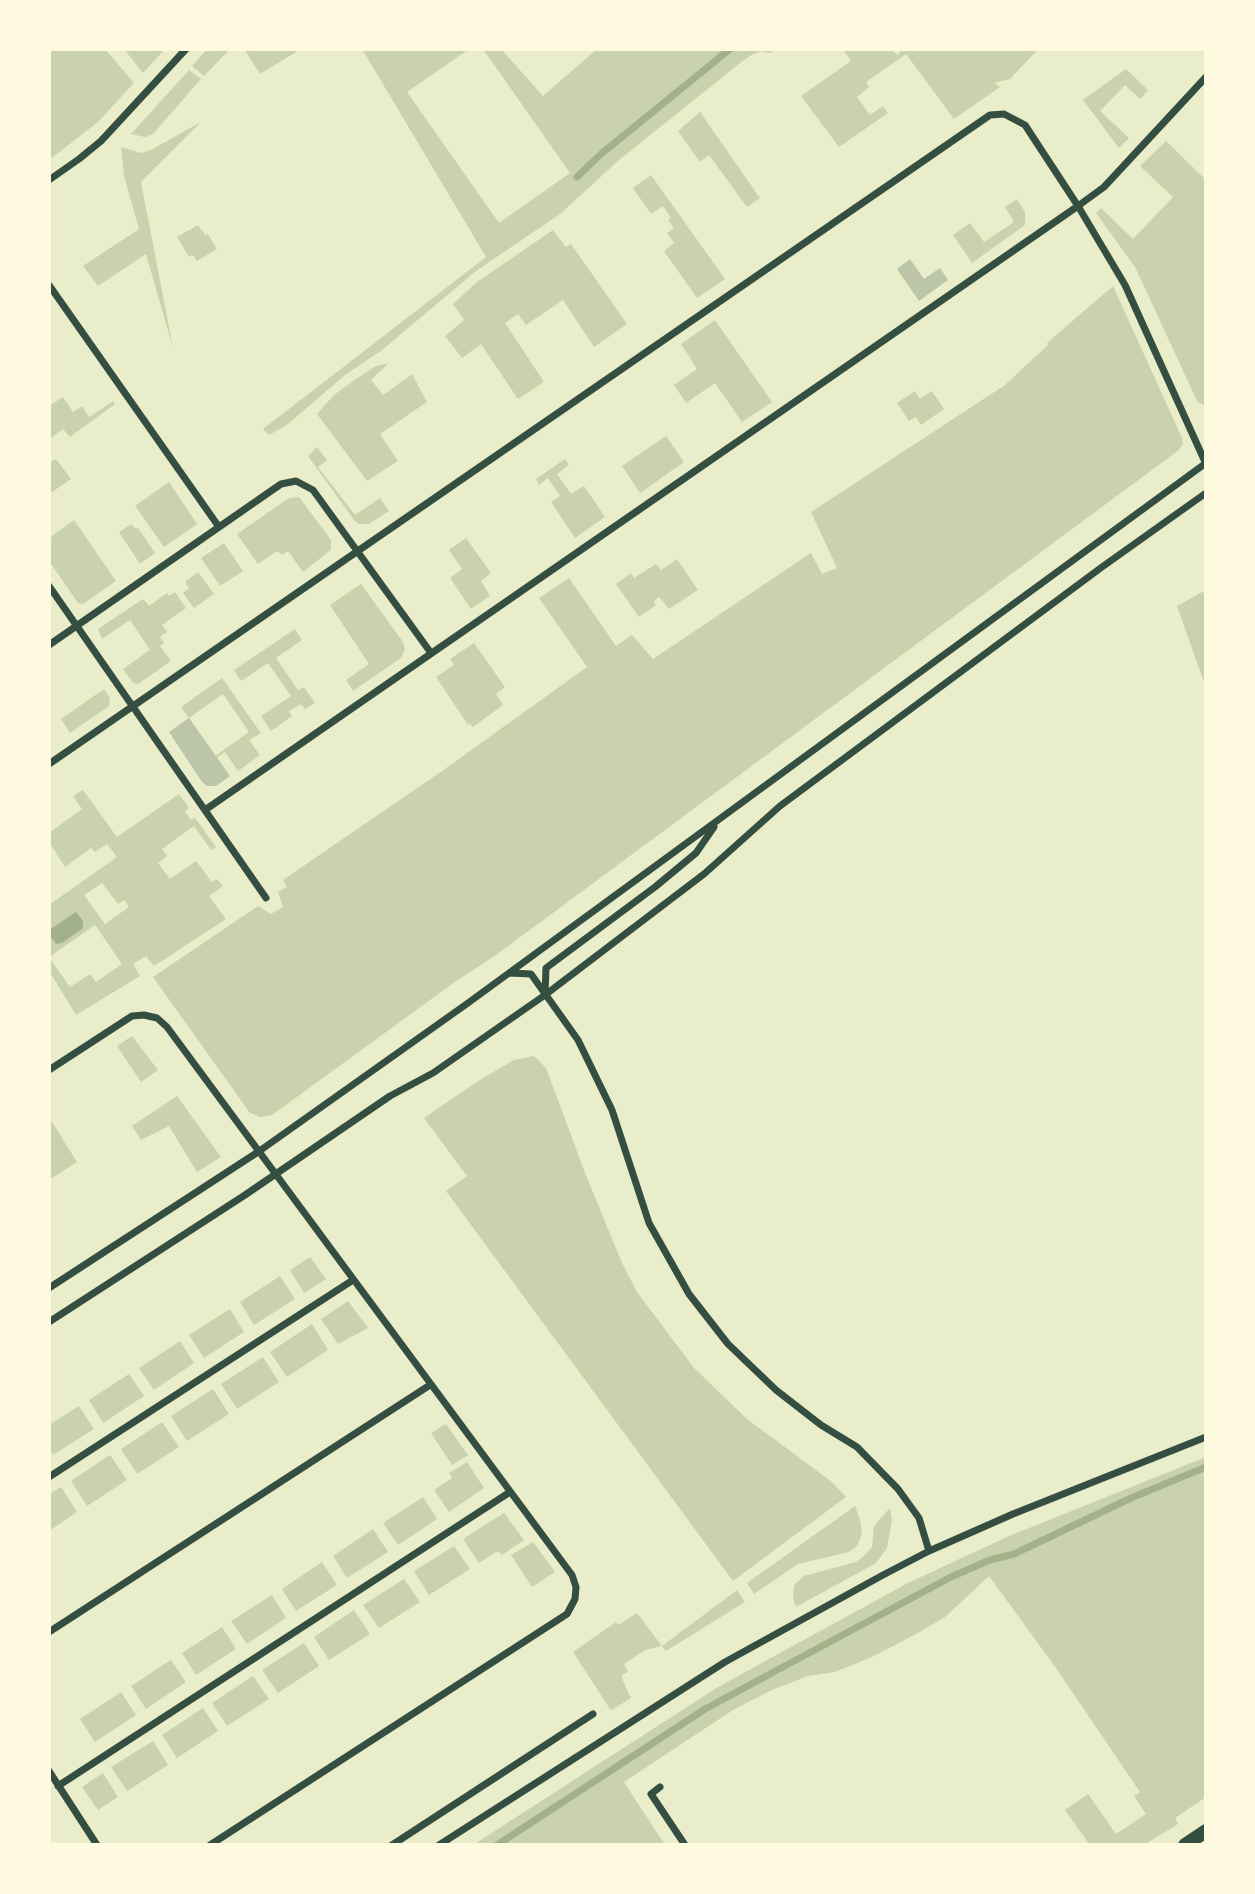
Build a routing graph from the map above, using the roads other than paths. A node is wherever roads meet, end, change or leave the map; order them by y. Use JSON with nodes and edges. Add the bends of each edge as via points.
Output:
{"nodes":[{"id":1,"x":187,"y":49,"type":"edge"},
{"id":2,"x":1206,"y":77,"type":"edge"},
{"id":3,"x":49,"y":180,"type":"edge"},
{"id":4,"x":1078,"y":206,"type":"junction"},
{"id":5,"x":49,"y":285,"type":"edge"},
{"id":6,"x":1206,"y":464,"type":"edge"},
{"id":7,"x":1206,"y":493,"type":"edge"},
{"id":8,"x":219,"y":527,"type":"junction"},
{"id":9,"x":357,"y":551,"type":"junction"},
{"id":10,"x":49,"y":586,"type":"edge"},
{"id":11,"x":77,"y":626,"type":"junction"},
{"id":12,"x":49,"y":645,"type":"edge"},
{"id":13,"x":431,"y":653,"type":"junction"},
{"id":14,"x":133,"y":706,"type":"junction"},
{"id":15,"x":49,"y":764,"type":"edge"},
{"id":16,"x":205,"y":810,"type":"junction"},
{"id":17,"x":719,"y":821,"type":"junction"},
{"id":18,"x":267,"y":898,"type":"dead end"},
{"id":19,"x":509,"y":973,"type":"junction"},
{"id":20,"x":545,"y":995,"type":"junction"},
{"id":21,"x":49,"y":1070,"type":"edge"},
{"id":22,"x":258,"y":1152,"type":"junction"},
{"id":23,"x":275,"y":1174,"type":"junction"},
{"id":24,"x":353,"y":1280,"type":"junction"},
{"id":25,"x":49,"y":1288,"type":"edge"},
{"id":26,"x":49,"y":1322,"type":"edge"},
{"id":27,"x":430,"y":1385,"type":"junction"},
{"id":28,"x":1206,"y":1437,"type":"edge"},
{"id":29,"x":49,"y":1477,"type":"edge"},
{"id":30,"x":510,"y":1492,"type":"junction"},
{"id":31,"x":929,"y":1551,"type":"junction"},
{"id":32,"x":49,"y":1632,"type":"edge"},
{"id":33,"x":593,"y":1714,"type":"dead end"},
{"id":34,"x":49,"y":1771,"type":"edge"},
{"id":35,"x":58,"y":1786,"type":"junction"},
{"id":36,"x":660,"y":1787,"type":"dead end"},
{"id":37,"x":1206,"y":1831,"type":"edge"},
{"id":38,"x":97,"y":1845,"type":"edge"},
{"id":39,"x":210,"y":1845,"type":"edge"},
{"id":40,"x":392,"y":1845,"type":"edge"},
{"id":41,"x":439,"y":1845,"type":"edge"},
{"id":42,"x":685,"y":1845,"type":"edge"},
{"id":43,"x":1185,"y":1845,"type":"edge"}],
"edges":[{"from":1,"to":3,"type":"street","via":[[100,141]]},
{"from":2,"to":4,"type":"street","via":[[1104,187]]},
{"from":4,"to":6,"type":"street","via":[[1125,285]]},
{"from":4,"to":9,"type":"street","via":[[1025,125],[1004,114],[990,115]]},
{"from":4,"to":13,"type":"street"},
{"from":5,"to":8,"type":"street"},
{"from":6,"to":17,"type":"street"},
{"from":7,"to":20,"type":"street","via":[[780,806],[704,874]]},
{"from":8,"to":9,"type":"street","via":[[281,484],[296,481],[313,490]]},
{"from":8,"to":11,"type":"street"},
{"from":9,"to":13,"type":"street"},
{"from":9,"to":14,"type":"street"},
{"from":10,"to":11,"type":"street"},
{"from":11,"to":12,"type":"street"},
{"from":11,"to":14,"type":"street"},
{"from":13,"to":16,"type":"street"},
{"from":14,"to":15,"type":"street"},
{"from":14,"to":16,"type":"street"},
{"from":16,"to":18,"type":"street"},
{"from":17,"to":19,"type":"street"},
{"from":17,"to":20,"type":"street","via":[[696,853],[656,887],[546,968]]},
{"from":19,"to":20,"type":"street","via":[[531,974]]},
{"from":19,"to":22,"type":"street"},
{"from":20,"to":23,"type":"street"},
{"from":20,"to":31,"type":"street","via":[[579,1040],[612,1110],[649,1223],[689,1294],[728,1344],[776,1390],[857,1447],[898,1489],[919,1518]]},
{"from":21,"to":22,"type":"street","via":[[132,1016],[157,1018]]},
{"from":22,"to":23,"type":"street"},
{"from":22,"to":25,"type":"street"},
{"from":23,"to":24,"type":"street"},
{"from":23,"to":26,"type":"street"},
{"from":24,"to":27,"type":"street"},
{"from":24,"to":29,"type":"street"},
{"from":27,"to":30,"type":"street"},
{"from":27,"to":32,"type":"street"},
{"from":28,"to":31,"type":"street"},
{"from":30,"to":35,"type":"street"},
{"from":30,"to":39,"type":"street","via":[[572,1576],[575,1599],[566,1614]]},
{"from":31,"to":41,"type":"street","via":[[725,1662]]},
{"from":33,"to":40,"type":"street"},
{"from":34,"to":35,"type":"street"},
{"from":35,"to":38,"type":"street"},
{"from":36,"to":42,"type":"street","via":[[651,1794]]},
{"from":37,"to":43,"type":"main road"}]}
